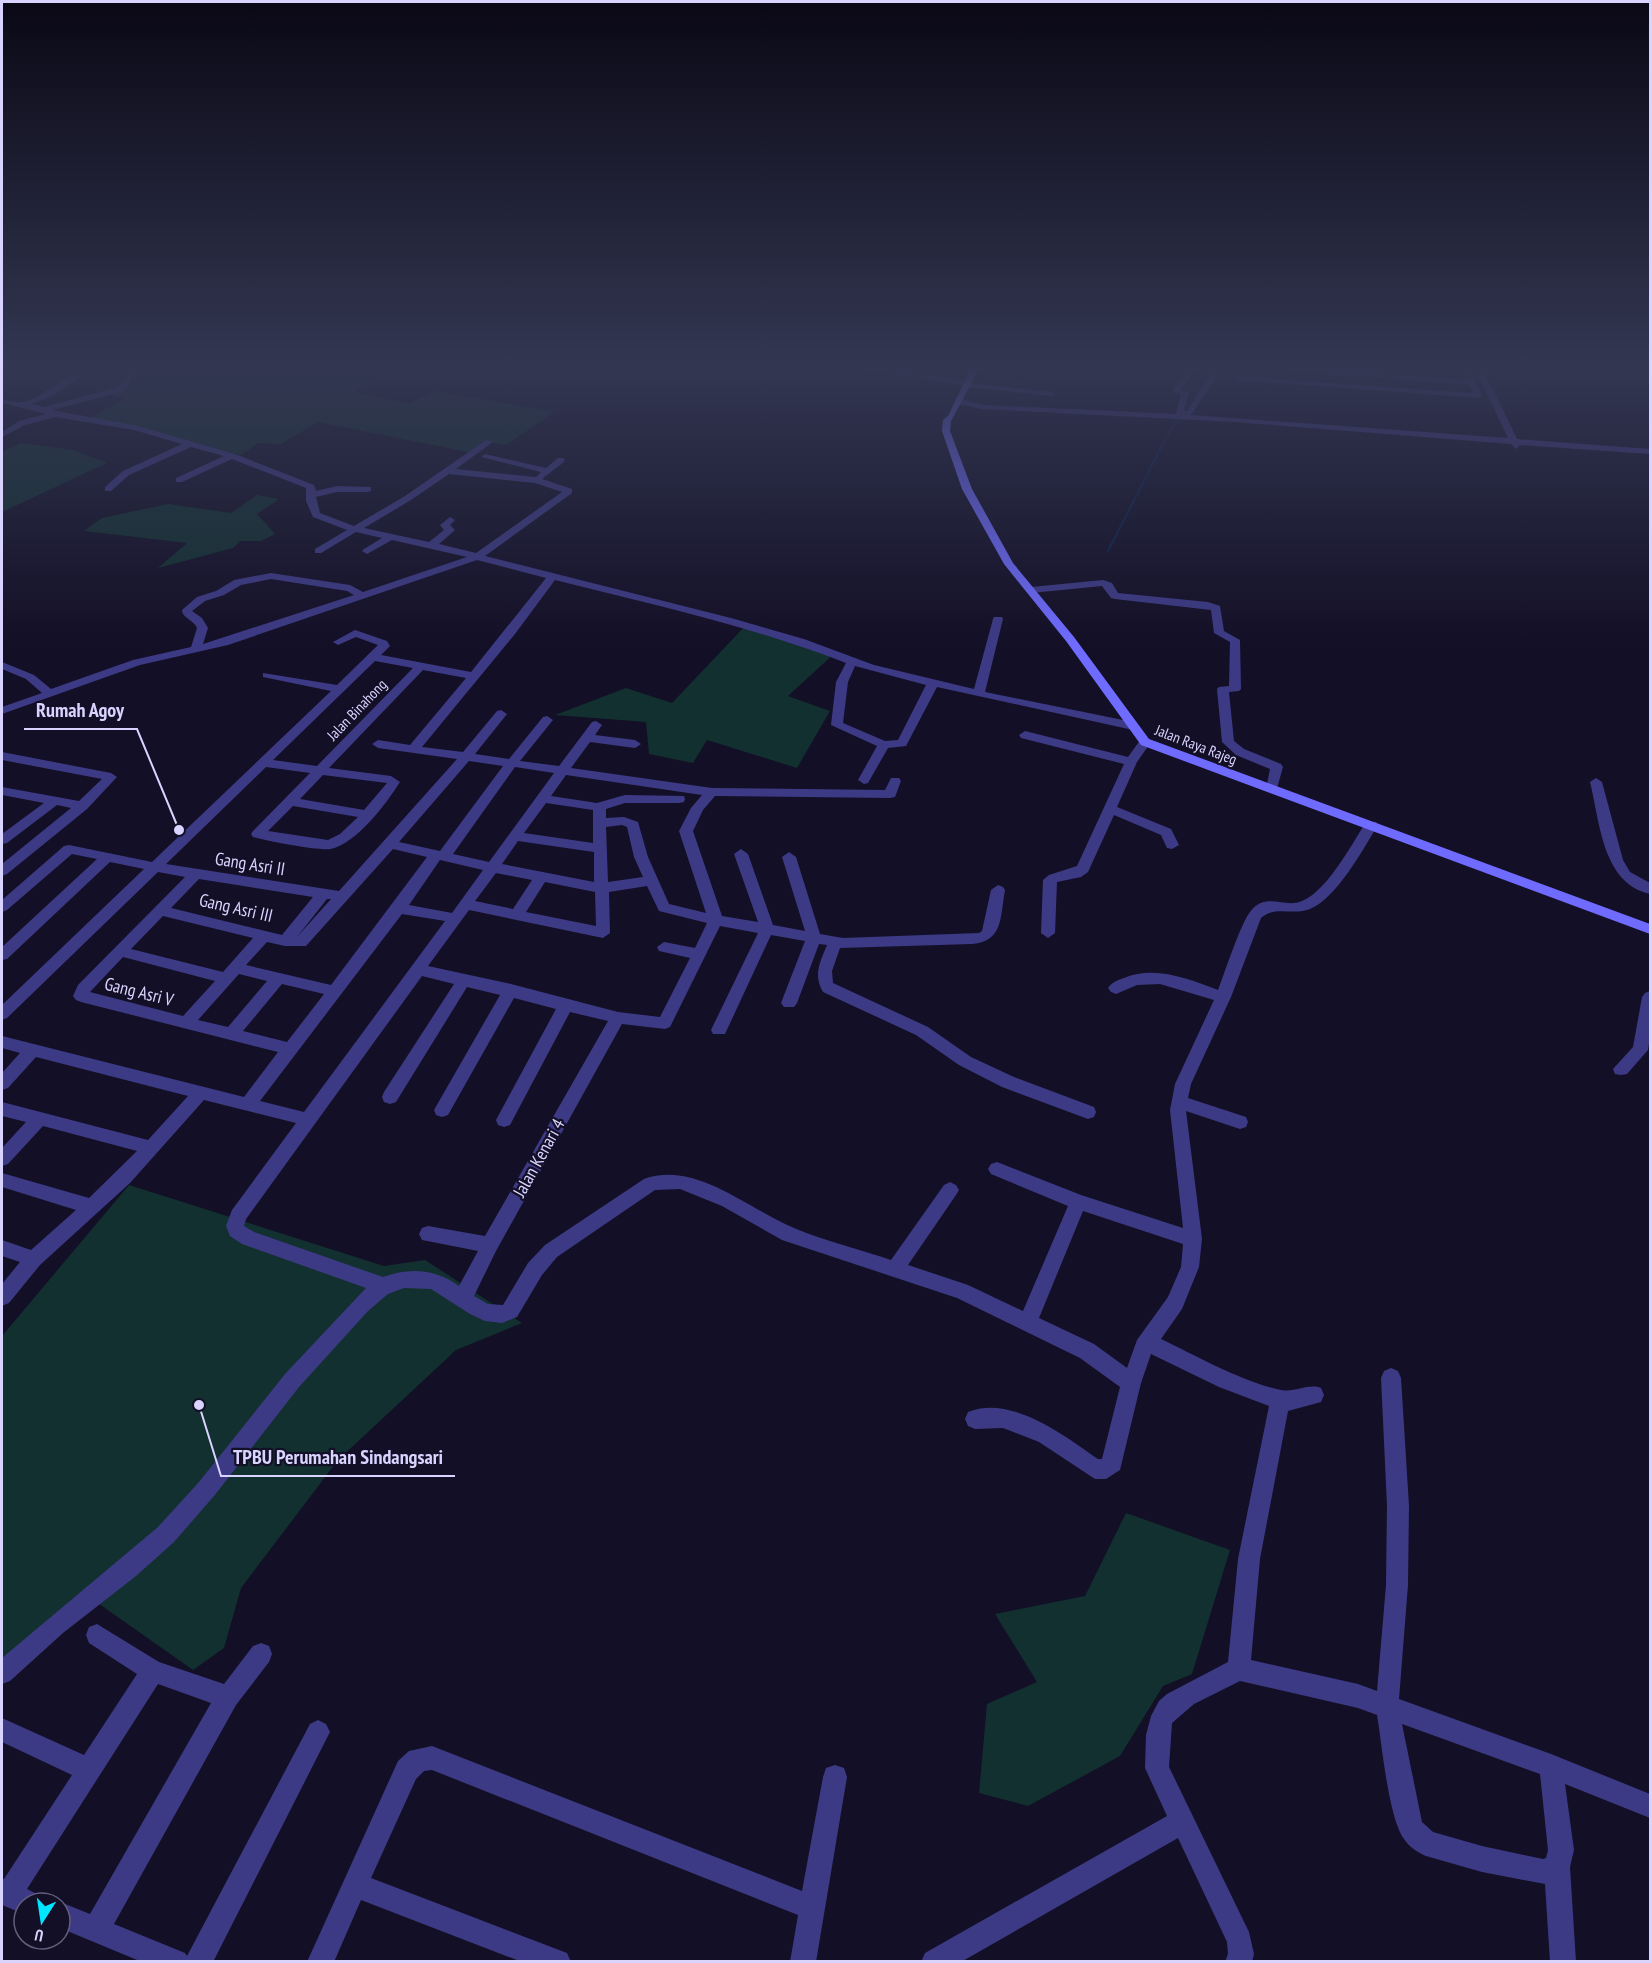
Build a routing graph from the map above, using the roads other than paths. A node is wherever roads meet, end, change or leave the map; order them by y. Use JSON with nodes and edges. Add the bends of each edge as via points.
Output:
{"nodes":[{"id":1,"x":561,"y":460,"type":"dead end"},
{"id":2,"x":153,"y":461,"type":"edge"},
{"id":3,"x":222,"y":461,"type":"edge"},
{"id":4,"x":244,"y":461,"type":"edge"},
{"id":5,"x":463,"y":461,"type":"edge"},
{"id":6,"x":498,"y":461,"type":"edge"},
{"id":7,"x":957,"y":461,"type":"edge"},
{"id":8,"x":448,"y":471,"type":"junction"},
{"id":9,"x":548,"y":471,"type":"junction"},
{"id":10,"x":179,"y":480,"type":"dead end"},
{"id":11,"x":536,"y":480,"type":"junction"},
{"id":12,"x":108,"y":489,"type":"dead end"},
{"id":13,"x":368,"y":489,"type":"dead end"},
{"id":14,"x":312,"y":495,"type":"junction"},
{"id":15,"x":450,"y":520,"type":"dead end"},
{"id":16,"x":354,"y":529,"type":"junction"},
{"id":17,"x":388,"y":538,"type":"junction"},
{"id":18,"x":432,"y":545,"type":"junction"},
{"id":19,"x":318,"y":551,"type":"dead end"},
{"id":20,"x":367,"y":551,"type":"dead end"},
{"id":21,"x":477,"y":557,"type":"junction"},
{"id":22,"x":552,"y":577,"type":"junction"},
{"id":23,"x":1031,"y":590,"type":"junction"},
{"id":24,"x":361,"y":596,"type":"junction"},
{"id":25,"x":998,"y":620,"type":"dead end"},
{"id":26,"x":338,"y":642,"type":"dead end"},
{"id":27,"x":196,"y":649,"type":"junction"},
{"id":28,"x":373,"y":657,"type":"junction"},
{"id":29,"x":852,"y":661,"type":"junction"},
{"id":30,"x":2,"y":665,"type":"edge"},
{"id":31,"x":418,"y":668,"type":"junction"},
{"id":32,"x":267,"y":675,"type":"dead end"},
{"id":33,"x":473,"y":676,"type":"junction"},
{"id":34,"x":933,"y":683,"type":"junction"},
{"id":35,"x":341,"y":689,"type":"junction"},
{"id":36,"x":50,"y":694,"type":"junction"},
{"id":37,"x":979,"y":694,"type":"junction"},
{"id":38,"x":2,"y":711,"type":"edge"},
{"id":39,"x":501,"y":714,"type":"dead end"},
{"id":40,"x":547,"y":720,"type":"dead end"},
{"id":41,"x":596,"y":725,"type":"dead end"},
{"id":42,"x":1133,"y":726,"type":"junction"},
{"id":43,"x":1025,"y":735,"type":"dead end"},
{"id":44,"x":586,"y":738,"type":"junction"},
{"id":45,"x":1145,"y":742,"type":"junction"},
{"id":46,"x":378,"y":744,"type":"dead end"},
{"id":47,"x":635,"y":744,"type":"dead end"},
{"id":48,"x":884,"y":745,"type":"junction"},
{"id":49,"x":413,"y":749,"type":"junction"},
{"id":50,"x":2,"y":756,"type":"edge"},
{"id":51,"x":463,"y":758,"type":"junction"},
{"id":52,"x":1131,"y":762,"type":"junction"},
{"id":53,"x":264,"y":763,"type":"junction"},
{"id":54,"x":511,"y":764,"type":"junction"},
{"id":55,"x":318,"y":771,"type":"junction"},
{"id":56,"x":561,"y":771,"type":"junction"},
{"id":57,"x":623,"y":779,"type":"junction"},
{"id":58,"x":864,"y":780,"type":"dead end"},
{"id":59,"x":895,"y":781,"type":"dead end"},
{"id":60,"x":1596,"y":782,"type":"dead end"},
{"id":61,"x":1272,"y":789,"type":"junction"},
{"id":62,"x":2,"y":791,"type":"edge"},
{"id":63,"x":712,"y":792,"type":"junction"},
{"id":64,"x":541,"y":798,"type":"junction"},
{"id":65,"x":679,"y":799,"type":"dead end"},
{"id":66,"x":56,"y":801,"type":"junction"},
{"id":67,"x":289,"y":801,"type":"junction"},
{"id":68,"x":604,"y":804,"type":"junction"},
{"id":69,"x":82,"y":806,"type":"junction"},
{"id":70,"x":1110,"y":809,"type":"junction"},
{"id":71,"x":367,"y":815,"type":"junction"},
{"id":72,"x":598,"y":823,"type":"junction"},
{"id":73,"x":1371,"y":825,"type":"junction"},
{"id":74,"x":514,"y":836,"type":"junction"},
{"id":75,"x":2,"y":840,"type":"edge"},
{"id":76,"x":389,"y":844,"type":"junction"},
{"id":77,"x":2,"y":845,"type":"edge"},
{"id":78,"x":1172,"y":845,"type":"dead end"},
{"id":79,"x":599,"y":848,"type":"junction"},
{"id":80,"x":25,"y":852,"type":"junction"},
{"id":81,"x":741,"y":854,"type":"dead end"},
{"id":82,"x":109,"y":856,"type":"junction"},
{"id":83,"x":440,"y":856,"type":"junction"},
{"id":84,"x":789,"y":857,"type":"dead end"},
{"id":85,"x":154,"y":867,"type":"junction"},
{"id":86,"x":491,"y":867,"type":"junction"},
{"id":87,"x":2,"y":871,"type":"edge"},
{"id":88,"x":196,"y":874,"type":"junction"},
{"id":89,"x":541,"y":877,"type":"junction"},
{"id":90,"x":651,"y":881,"type":"junction"},
{"id":91,"x":600,"y":888,"type":"junction"},
{"id":92,"x":1650,"y":889,"type":"edge"},
{"id":93,"x":998,"y":890,"type":"dead end"},
{"id":94,"x":323,"y":894,"type":"junction"},
{"id":95,"x":341,"y":896,"type":"junction"},
{"id":96,"x":465,"y":904,"type":"junction"},
{"id":97,"x":2,"y":907,"type":"edge"},
{"id":98,"x":399,"y":908,"type":"junction"},
{"id":99,"x":160,"y":910,"type":"junction"},
{"id":100,"x":517,"y":915,"type":"junction"},
{"id":101,"x":454,"y":918,"type":"junction"},
{"id":102,"x":716,"y":920,"type":"junction"},
{"id":103,"x":767,"y":929,"type":"junction"},
{"id":104,"x":1650,"y":929,"type":"edge"},
{"id":105,"x":1048,"y":933,"type":"dead end"},
{"id":106,"x":264,"y":935,"type":"junction"},
{"id":107,"x":814,"y":938,"type":"junction"},
{"id":108,"x":285,"y":941,"type":"junction"},
{"id":109,"x":836,"y":941,"type":"junction"},
{"id":110,"x":664,"y":946,"type":"dead end"},
{"id":111,"x":119,"y":951,"type":"junction"},
{"id":112,"x":699,"y":954,"type":"junction"},
{"id":113,"x":2,"y":955,"type":"edge"},
{"id":114,"x":417,"y":969,"type":"junction"},
{"id":115,"x":230,"y":973,"type":"junction"},
{"id":116,"x":278,"y":978,"type":"junction"},
{"id":117,"x":464,"y":980,"type":"junction"},
{"id":118,"x":1116,"y":988,"type":"dead end"},
{"id":119,"x":512,"y":990,"type":"junction"},
{"id":120,"x":333,"y":991,"type":"junction"},
{"id":121,"x":1223,"y":997,"type":"junction"},
{"id":122,"x":1650,"y":997,"type":"edge"},
{"id":123,"x":789,"y":1003,"type":"dead end"},
{"id":124,"x":566,"y":1005,"type":"junction"},
{"id":125,"x":2,"y":1014,"type":"edge"},
{"id":126,"x":618,"y":1017,"type":"junction"},
{"id":127,"x":186,"y":1023,"type":"junction"},
{"id":128,"x":718,"y":1030,"type":"dead end"},
{"id":129,"x":231,"y":1035,"type":"junction"},
{"id":130,"x":2,"y":1041,"type":"edge"},
{"id":131,"x":33,"y":1049,"type":"junction"},
{"id":132,"x":289,"y":1049,"type":"junction"},
{"id":133,"x":1621,"y":1068,"type":"dead end"},
{"id":134,"x":2,"y":1083,"type":"edge"},
{"id":135,"x":201,"y":1092,"type":"junction"},
{"id":136,"x":390,"y":1097,"type":"dead end"},
{"id":137,"x":1179,"y":1102,"type":"junction"},
{"id":138,"x":247,"y":1105,"type":"junction"},
{"id":139,"x":2,"y":1109,"type":"edge"},
{"id":140,"x":442,"y":1110,"type":"dead end"},
{"id":141,"x":1088,"y":1112,"type":"dead end"},
{"id":142,"x":39,"y":1119,"type":"junction"},
{"id":143,"x":309,"y":1120,"type":"junction"},
{"id":144,"x":504,"y":1120,"type":"dead end"},
{"id":145,"x":1240,"y":1122,"type":"dead end"},
{"id":146,"x":152,"y":1148,"type":"junction"},
{"id":147,"x":2,"y":1159,"type":"edge"},
{"id":148,"x":997,"y":1169,"type":"dead end"},
{"id":149,"x":2,"y":1180,"type":"edge"},
{"id":150,"x":950,"y":1190,"type":"dead end"},
{"id":151,"x":1078,"y":1202,"type":"junction"},
{"id":152,"x":93,"y":1207,"type":"junction"},
{"id":153,"x":428,"y":1234,"type":"dead end"},
{"id":154,"x":1193,"y":1239,"type":"junction"},
{"id":155,"x":490,"y":1245,"type":"junction"},
{"id":156,"x":2,"y":1248,"type":"edge"},
{"id":157,"x":34,"y":1259,"type":"junction"},
{"id":158,"x":895,"y":1269,"type":"junction"},
{"id":159,"x":383,"y":1287,"type":"junction"},
{"id":160,"x":2,"y":1297,"type":"edge"},
{"id":161,"x":462,"y":1300,"type":"junction"},
{"id":162,"x":1027,"y":1324,"type":"junction"},
{"id":163,"x":1147,"y":1342,"type":"junction"},
{"id":164,"x":1391,"y":1378,"type":"dead end"},
{"id":165,"x":1131,"y":1383,"type":"junction"},
{"id":166,"x":1314,"y":1395,"type":"dead end"},
{"id":167,"x":1280,"y":1400,"type":"junction"},
{"id":168,"x":975,"y":1419,"type":"dead end"},
{"id":169,"x":97,"y":1635,"type":"dead end"},
{"id":170,"x":261,"y":1654,"type":"dead end"},
{"id":171,"x":1239,"y":1669,"type":"junction"},
{"id":172,"x":153,"y":1671,"type":"junction"},
{"id":173,"x":2,"y":1673,"type":"edge"},
{"id":174,"x":228,"y":1697,"type":"junction"},
{"id":175,"x":1387,"y":1706,"type":"junction"},
{"id":176,"x":2,"y":1730,"type":"edge"},
{"id":177,"x":318,"y":1732,"type":"dead end"},
{"id":178,"x":1551,"y":1766,"type":"junction"},
{"id":179,"x":89,"y":1770,"type":"junction"},
{"id":180,"x":835,"y":1777,"type":"dead end"},
{"id":181,"x":1650,"y":1806,"type":"edge"},
{"id":182,"x":1182,"y":1821,"type":"junction"},
{"id":183,"x":1557,"y":1867,"type":"junction"},
{"id":184,"x":354,"y":1884,"type":"junction"},
{"id":185,"x":17,"y":1891,"type":"edge"},
{"id":186,"x":813,"y":1908,"type":"junction"},
{"id":187,"x":72,"y":1920,"type":"edge"},
{"id":188,"x":96,"y":1929,"type":"junction"},
{"id":189,"x":176,"y":1962,"type":"edge"},
{"id":190,"x":198,"y":1962,"type":"edge"},
{"id":191,"x":320,"y":1962,"type":"edge"},
{"id":192,"x":558,"y":1962,"type":"edge"},
{"id":193,"x":803,"y":1962,"type":"edge"},
{"id":194,"x":934,"y":1962,"type":"edge"},
{"id":195,"x":1238,"y":1962,"type":"edge"},
{"id":196,"x":1563,"y":1962,"type":"edge"}],
"edges":[{"from":1,"to":9,"type":"street"},
{"from":2,"to":12,"type":"street","via":[[126,473]]},
{"from":3,"to":10,"type":"street"},
{"from":4,"to":14,"type":"street","via":[[311,486]]},
{"from":5,"to":8,"type":"street"},
{"from":6,"to":9,"type":"street"},
{"from":7,"to":23,"type":"main road","name":"Jalan Raya Rajeg","via":[[967,489],[1009,564]]},
{"from":8,"to":11,"type":"street"},
{"from":8,"to":16,"type":"street"},
{"from":9,"to":11,"type":"street"},
{"from":11,"to":21,"type":"street","via":[[569,491]]},
{"from":13,"to":14,"type":"street","via":[[337,489]]},
{"from":14,"to":16,"type":"street","via":[[313,510],[319,518]]},
{"from":15,"to":18,"type":"street","via":[[445,525],[450,530]]},
{"from":16,"to":17,"type":"street"},
{"from":16,"to":19,"type":"street"},
{"from":17,"to":18,"type":"street"},
{"from":17,"to":20,"type":"street"},
{"from":18,"to":21,"type":"street"},
{"from":21,"to":22,"type":"street"},
{"from":21,"to":24,"type":"street"},
{"from":22,"to":29,"type":"street","via":[[727,620]]},
{"from":22,"to":33,"type":"street"},
{"from":23,"to":42,"type":"main road","name":"Jalan Raya Rajeg"},
{"from":23,"to":61,"type":"street","via":[[1103,583],[1115,596],[1216,608],[1219,633],[1235,640],[1235,689],[1223,689],[1228,742],[1240,752],[1277,767]]},
{"from":24,"to":27,"type":"street"},
{"from":24,"to":27,"type":"street","via":[[350,588],[277,576],[243,580],[201,599],[187,610],[204,628]]},
{"from":25,"to":37,"type":"street"},
{"from":26,"to":28,"type":"street","via":[[355,633],[383,643]]},
{"from":27,"to":36,"type":"street","via":[[137,662]]},
{"from":28,"to":31,"type":"street"},
{"from":28,"to":35,"type":"street"},
{"from":29,"to":34,"type":"street"},
{"from":29,"to":48,"type":"street","via":[[842,682],[837,725]]},
{"from":30,"to":36,"type":"street","via":[[30,677]]},
{"from":31,"to":33,"type":"street"},
{"from":31,"to":55,"type":"street","name":"Jalan Binahong"},
{"from":32,"to":35,"type":"street"},
{"from":33,"to":49,"type":"street"},
{"from":34,"to":37,"type":"street"},
{"from":34,"to":48,"type":"street","via":[[902,742]]},
{"from":35,"to":53,"type":"street"},
{"from":36,"to":38,"type":"street"},
{"from":37,"to":42,"type":"street"},
{"from":39,"to":51,"type":"street"},
{"from":40,"to":54,"type":"street"},
{"from":41,"to":44,"type":"street"},
{"from":42,"to":45,"type":"main road","name":"Jalan Raya Rajeg"},
{"from":43,"to":52,"type":"street"},
{"from":44,"to":47,"type":"street"},
{"from":44,"to":56,"type":"street"},
{"from":45,"to":52,"type":"street"},
{"from":45,"to":61,"type":"main road","name":"Jalan Raya Rajeg"},
{"from":46,"to":49,"type":"street"},
{"from":48,"to":58,"type":"street"},
{"from":49,"to":51,"type":"street"},
{"from":50,"to":69,"type":"street","via":[[110,776]]},
{"from":51,"to":54,"type":"street"},
{"from":51,"to":76,"type":"street"},
{"from":52,"to":70,"type":"street"},
{"from":53,"to":55,"type":"street"},
{"from":53,"to":85,"type":"street"},
{"from":54,"to":56,"type":"street"},
{"from":54,"to":83,"type":"street"},
{"from":55,"to":67,"type":"street","name":"Jalan Binahong"},
{"from":55,"to":71,"type":"street","via":[[395,783]]},
{"from":56,"to":57,"type":"street"},
{"from":56,"to":64,"type":"street"},
{"from":57,"to":63,"type":"street"},
{"from":57,"to":68,"type":"street"},
{"from":59,"to":63,"type":"street","via":[[890,794]]},
{"from":60,"to":92,"type":"street","via":[[1616,860],[1625,875]]},
{"from":61,"to":73,"type":"main road","name":"Jalan Raya Rajeg"},
{"from":62,"to":66,"type":"street"},
{"from":63,"to":102,"type":"street","via":[[697,808],[686,831]]},
{"from":64,"to":68,"type":"street"},
{"from":64,"to":74,"type":"street"},
{"from":65,"to":68,"type":"street"},
{"from":66,"to":69,"type":"street"},
{"from":66,"to":75,"type":"street"},
{"from":67,"to":71,"type":"street"},
{"from":67,"to":71,"type":"street","name":"Jalan Binahong","via":[[258,834],[333,845]]},
{"from":68,"to":72,"type":"street"},
{"from":69,"to":80,"type":"street"},
{"from":70,"to":78,"type":"street","via":[[1166,832]]},
{"from":70,"to":105,"type":"street","via":[[1080,872],[1050,880]]},
{"from":72,"to":79,"type":"street"},
{"from":72,"to":90,"type":"street","via":[[624,821],[633,825]]},
{"from":73,"to":104,"type":"main road","name":"Jalan Raya Rajeg"},
{"from":73,"to":121,"type":"street","via":[[1346,864],[1309,904],[1298,908],[1269,904],[1255,915]]},
{"from":74,"to":79,"type":"street"},
{"from":74,"to":86,"type":"street"},
{"from":76,"to":83,"type":"street"},
{"from":76,"to":95,"type":"street"},
{"from":77,"to":80,"type":"street"},
{"from":79,"to":91,"type":"street"},
{"from":80,"to":87,"type":"street"},
{"from":81,"to":103,"type":"street"},
{"from":82,"to":85,"type":"street","name":"Gang Asri II"},
{"from":82,"to":97,"type":"street","name":"Gang Asri II","via":[[75,848],[64,851]]},
{"from":82,"to":113,"type":"street"},
{"from":83,"to":86,"type":"street"},
{"from":83,"to":98,"type":"street"},
{"from":84,"to":107,"type":"street"},
{"from":85,"to":88,"type":"street","name":"Gang Asri II"},
{"from":85,"to":125,"type":"street"},
{"from":86,"to":89,"type":"street"},
{"from":86,"to":96,"type":"street"},
{"from":88,"to":94,"type":"street","name":"Gang Asri II"},
{"from":88,"to":99,"type":"street"},
{"from":89,"to":91,"type":"street"},
{"from":89,"to":100,"type":"street"},
{"from":90,"to":91,"type":"street"},
{"from":90,"to":102,"type":"street","via":[[664,908]]},
{"from":91,"to":100,"type":"street","via":[[603,933]]},
{"from":93,"to":109,"type":"street","via":[[989,933],[982,938]]},
{"from":94,"to":95,"type":"street","name":"Gang Asri II"},
{"from":94,"to":108,"type":"street"},
{"from":95,"to":108,"type":"street","name":"Gang Asri III","via":[[302,941]]},
{"from":96,"to":100,"type":"street"},
{"from":96,"to":101,"type":"street"},
{"from":98,"to":101,"type":"street"},
{"from":98,"to":120,"type":"street"},
{"from":99,"to":106,"type":"street","name":"Gang Asri III"},
{"from":99,"to":111,"type":"street"},
{"from":101,"to":114,"type":"street"},
{"from":102,"to":103,"type":"street"},
{"from":102,"to":112,"type":"street"},
{"from":103,"to":107,"type":"street"},
{"from":103,"to":128,"type":"street"},
{"from":106,"to":108,"type":"street","name":"Gang Asri III"},
{"from":106,"to":115,"type":"street"},
{"from":107,"to":109,"type":"street"},
{"from":107,"to":123,"type":"street"},
{"from":109,"to":141,"type":"street","via":[[824,974],[828,988],[922,1031],[965,1061],[1008,1082]]},
{"from":110,"to":112,"type":"street"},
{"from":111,"to":115,"type":"street"},
{"from":111,"to":127,"type":"street","name":"Gang Asri V","via":[[81,996]]},
{"from":112,"to":126,"type":"street","via":[[665,1023]]},
{"from":114,"to":117,"type":"street"},
{"from":114,"to":143,"type":"street"},
{"from":115,"to":116,"type":"street"},
{"from":115,"to":127,"type":"street"},
{"from":116,"to":120,"type":"street"},
{"from":116,"to":129,"type":"street"},
{"from":117,"to":119,"type":"street"},
{"from":117,"to":136,"type":"street"},
{"from":118,"to":121,"type":"street","via":[[1136,979],[1151,978]]},
{"from":119,"to":124,"type":"street"},
{"from":119,"to":140,"type":"street"},
{"from":120,"to":132,"type":"street"},
{"from":121,"to":137,"type":"street","via":[[1183,1084]]},
{"from":122,"to":133,"type":"street","via":[[1640,1050]]},
{"from":124,"to":126,"type":"street"},
{"from":124,"to":144,"type":"street"},
{"from":126,"to":155,"type":"street","name":"Jalan Kenari 4"},
{"from":127,"to":129,"type":"street","name":"Gang Asri V"},
{"from":129,"to":132,"type":"street","name":"Gang Asri V"},
{"from":130,"to":131,"type":"street"},
{"from":131,"to":134,"type":"street"},
{"from":131,"to":135,"type":"street"},
{"from":132,"to":138,"type":"street"},
{"from":135,"to":138,"type":"street"},
{"from":135,"to":146,"type":"street"},
{"from":137,"to":145,"type":"street"},
{"from":137,"to":154,"type":"street"},
{"from":138,"to":143,"type":"street"},
{"from":139,"to":142,"type":"street"},
{"from":142,"to":146,"type":"street"},
{"from":142,"to":147,"type":"street"},
{"from":143,"to":159,"type":"street","via":[[238,1216],[236,1230],[248,1238]]},
{"from":146,"to":152,"type":"street"},
{"from":148,"to":151,"type":"street"},
{"from":149,"to":152,"type":"street"},
{"from":150,"to":158,"type":"street"},
{"from":151,"to":154,"type":"street"},
{"from":151,"to":162,"type":"street"},
{"from":152,"to":157,"type":"street"},
{"from":153,"to":155,"type":"street"},
{"from":154,"to":163,"type":"street","via":[[1190,1267],[1175,1303]]},
{"from":155,"to":161,"type":"street","name":"Jalan Kenari 4"},
{"from":156,"to":157,"type":"street"},
{"from":157,"to":160,"type":"street"},
{"from":158,"to":161,"type":"street","via":[[788,1234],[728,1201],[681,1182],[662,1180],[551,1251],[504,1315]]},
{"from":158,"to":162,"type":"street","via":[[961,1291]]},
{"from":159,"to":161,"type":"street","via":[[400,1280],[423,1280],[445,1286]]},
{"from":159,"to":173,"type":"street","via":[[364,1302],[287,1387],[177,1523],[131,1568],[73,1611]]},
{"from":162,"to":165,"type":"street","via":[[1087,1351]]},
{"from":163,"to":165,"type":"street"},
{"from":163,"to":167,"type":"street","via":[[1226,1380]]},
{"from":164,"to":175,"type":"street","via":[[1398,1506],[1397,1585]]},
{"from":165,"to":168,"type":"street","via":[[1113,1463],[1106,1469],[1095,1469],[1046,1435],[1003,1418]]},
{"from":166,"to":167,"type":"street"},
{"from":167,"to":171,"type":"street","via":[[1249,1559]]},
{"from":169,"to":172,"type":"street"},
{"from":170,"to":174,"type":"street"},
{"from":171,"to":175,"type":"street"},
{"from":171,"to":182,"type":"street","via":[[1172,1704],[1162,1717],[1157,1768]]},
{"from":172,"to":174,"type":"street"},
{"from":172,"to":179,"type":"street"},
{"from":174,"to":188,"type":"street"},
{"from":175,"to":178,"type":"street"},
{"from":175,"to":183,"type":"street","via":[[1407,1819],[1413,1832],[1426,1843],[1482,1859],[1542,1872]]},
{"from":176,"to":179,"type":"street"},
{"from":177,"to":190,"type":"street"},
{"from":178,"to":181,"type":"street"},
{"from":178,"to":183,"type":"street","via":[[1562,1850]]},
{"from":179,"to":185,"type":"street"},
{"from":180,"to":186,"type":"street"},
{"from":182,"to":194,"type":"street"},
{"from":182,"to":195,"type":"street","via":[[1240,1941]]},
{"from":183,"to":196,"type":"street"},
{"from":184,"to":186,"type":"street","via":[[406,1770],[418,1760],[432,1758]]},
{"from":184,"to":191,"type":"street"},
{"from":184,"to":192,"type":"street"},
{"from":186,"to":193,"type":"street"},
{"from":187,"to":188,"type":"street"},
{"from":188,"to":189,"type":"street"}]}
